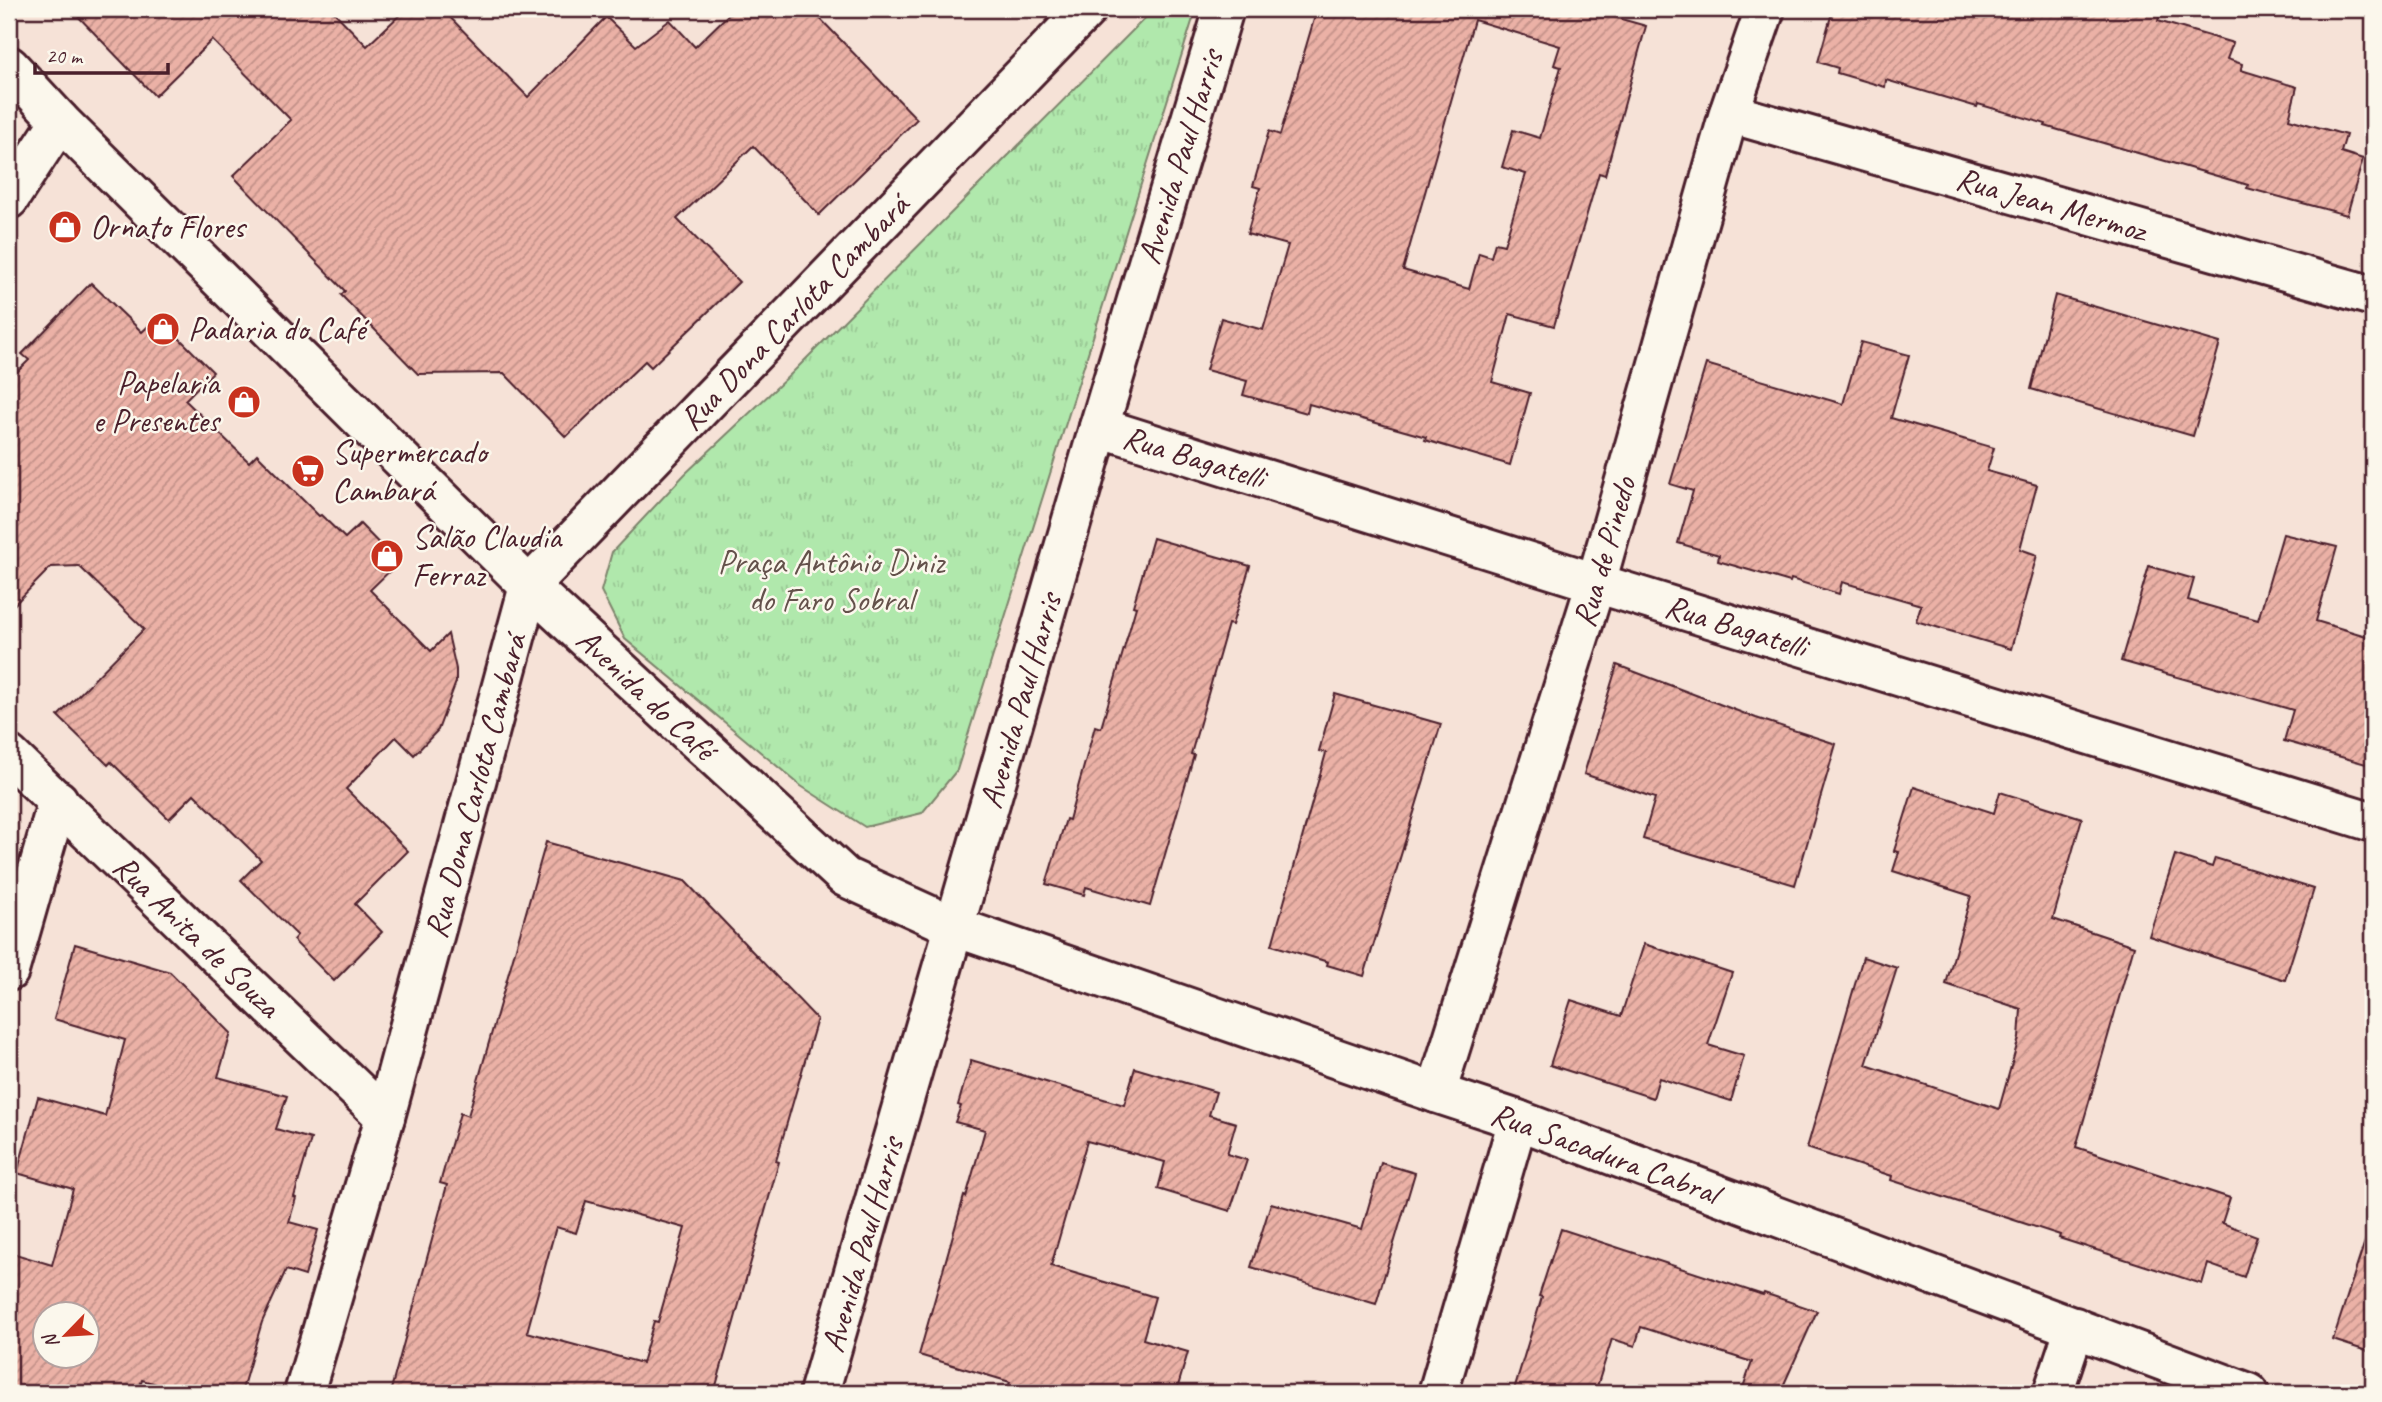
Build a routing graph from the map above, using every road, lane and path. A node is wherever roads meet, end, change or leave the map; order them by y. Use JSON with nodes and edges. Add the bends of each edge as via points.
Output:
{"nodes":[{"id":1,"x":1087,"y":9,"type":"edge"},
{"id":2,"x":1224,"y":9,"type":"edge"},
{"id":3,"x":1765,"y":9,"type":"edge"},
{"id":4,"x":9,"y":66,"type":"edge"},
{"id":5,"x":1729,"y":113,"type":"junction"},
{"id":6,"x":60,"y":121,"type":"junction"},
{"id":7,"x":9,"y":199,"type":"edge"},
{"id":8,"x":2373,"y":296,"type":"edge"},
{"id":9,"x":1099,"y":427,"type":"junction"},
{"id":10,"x":1596,"y":583,"type":"junction"},
{"id":11,"x":529,"y":586,"type":"junction"},
{"id":12,"x":9,"y":755,"type":"edge"},
{"id":13,"x":58,"y":800,"type":"junction"},
{"id":14,"x":2373,"y":822,"type":"edge"},
{"id":15,"x":956,"y":927,"type":"junction"},
{"id":16,"x":9,"y":971,"type":"edge"},
{"id":17,"x":1436,"y":1093,"type":"junction"},
{"id":18,"x":385,"y":1117,"type":"junction"},
{"id":19,"x":1518,"y":1120,"type":"junction"},
{"id":20,"x":2076,"y":1327,"type":"junction"},
{"id":21,"x":304,"y":1393,"type":"edge"},
{"id":22,"x":819,"y":1393,"type":"edge"},
{"id":23,"x":1438,"y":1393,"type":"edge"},
{"id":24,"x":2053,"y":1393,"type":"edge"},
{"id":25,"x":2249,"y":1393,"type":"edge"}],
"edges":[{"from":1,"to":11,"type":"street","name":"Rua Dona Carlota Cambará"},
{"from":2,"to":9,"type":"street","name":"Avenida Paul Harris"},
{"from":3,"to":5,"type":"street","name":"Rua de Pinedo"},
{"from":4,"to":6,"type":"street","name":"Avenida do Café"},
{"from":5,"to":8,"type":"street","name":"Rua Jean Mermoz"},
{"from":5,"to":10,"type":"street","name":"Rua de Pinedo"},
{"from":6,"to":7,"type":"street"},
{"from":6,"to":11,"type":"street","name":"Avenida do Café"},
{"from":9,"to":10,"type":"street","name":"Rua Bagatelli"},
{"from":9,"to":15,"type":"street","name":"Avenida Paul Harris"},
{"from":10,"to":14,"type":"street","name":"Rua Bagatelli"},
{"from":10,"to":17,"type":"street","name":"Rua de Pinedo"},
{"from":11,"to":15,"type":"street","name":"Avenida do Café","via":[[845,877]]},
{"from":11,"to":18,"type":"street","name":"Rua Dona Carlota Cambará"},
{"from":12,"to":13,"type":"street","name":"Rua Anita de Souza"},
{"from":13,"to":16,"type":"street"},
{"from":13,"to":18,"type":"street","name":"Rua Anita de Souza"},
{"from":15,"to":17,"type":"street","name":"Rua Sacadura Cabral"},
{"from":15,"to":22,"type":"street","name":"Avenida Paul Harris"},
{"from":17,"to":19,"type":"street","name":"Rua Sacadura Cabral"},
{"from":18,"to":21,"type":"street","name":"Rua Dona Carlota Cambará"},
{"from":19,"to":20,"type":"street","name":"Rua Sacadura Cabral"},
{"from":19,"to":23,"type":"street"},
{"from":20,"to":24,"type":"street"},
{"from":20,"to":25,"type":"street","name":"Rua Sacadura Cabral"}]}
